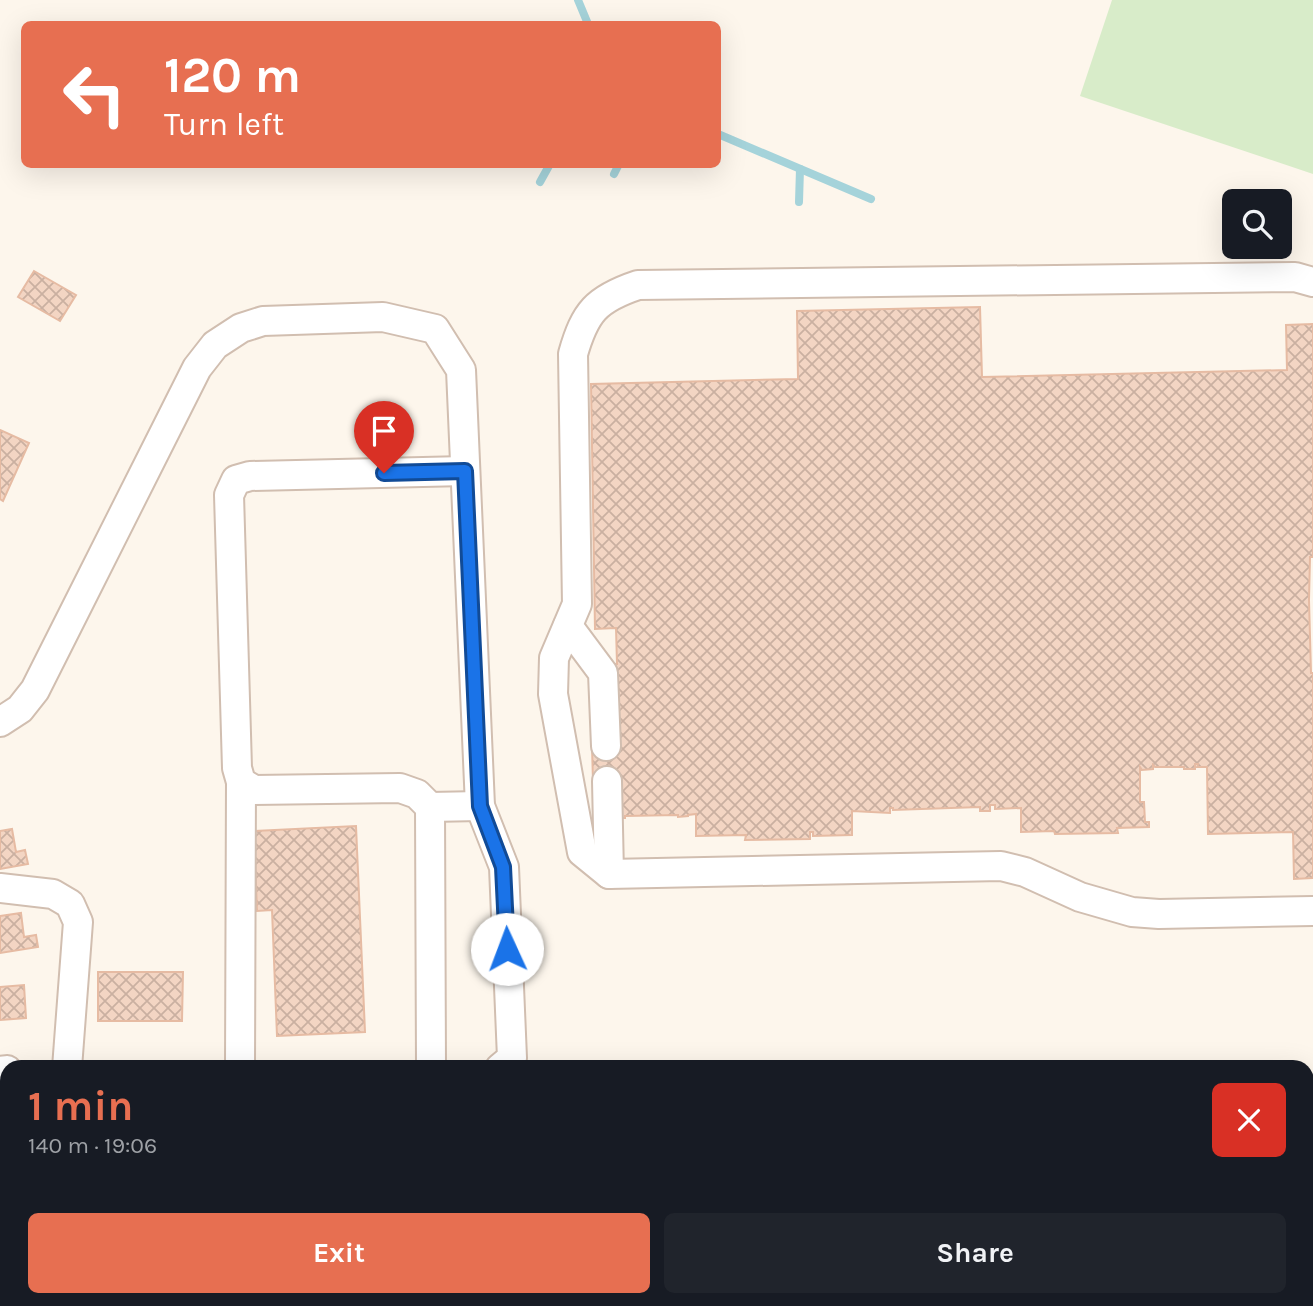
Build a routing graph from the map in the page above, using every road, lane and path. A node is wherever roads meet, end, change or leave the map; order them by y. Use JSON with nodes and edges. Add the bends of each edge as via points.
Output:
{"nodes":[{"id":1,"x":1313,"y":282,"type":"edge"},
{"id":2,"x":465,"y":471,"type":"junction"},
{"id":3,"x":568,"y":626,"type":"junction"},
{"id":4,"x":0,"y":722,"type":"edge"},
{"id":5,"x":606,"y":746,"type":"dead end"},
{"id":6,"x":607,"y":781,"type":"dead end"},
{"id":7,"x":241,"y":782,"type":"junction"},
{"id":8,"x":480,"y":806,"type":"junction"},
{"id":9,"x":430,"y":807,"type":"junction"},
{"id":10,"x":609,"y":874,"type":"junction"},
{"id":11,"x":0,"y":888,"type":"edge"},
{"id":12,"x":1313,"y":911,"type":"edge"},
{"id":13,"x":68,"y":1060,"type":"edge"},
{"id":14,"x":240,"y":1060,"type":"edge"},
{"id":15,"x":431,"y":1060,"type":"edge"},
{"id":16,"x":510,"y":1060,"type":"edge"}],
"edges":[{"from":1,"to":3,"type":"lane","via":[[1295,277],[638,285],[615,293],[596,306],[581,327],[573,354],[577,604]]},
{"from":2,"to":4,"type":"lane","via":[[461,370],[435,329],[383,317],[263,321],[241,328],[215,345],[197,368],[35,690],[20,709]]},
{"from":2,"to":7,"type":"lane","via":[[250,475],[236,480],[229,495]]},
{"from":2,"to":8,"type":"lane"},
{"from":3,"to":5,"type":"lane","via":[[603,673]]},
{"from":3,"to":10,"type":"lane","via":[[554,658],[553,694],[582,852]]},
{"from":6,"to":10,"type":"lane"},
{"from":7,"to":9,"type":"lane","via":[[254,790],[400,788],[417,794]]},
{"from":7,"to":14,"type":"lane"},
{"from":8,"to":9,"type":"lane"},
{"from":8,"to":16,"type":"lane","via":[[503,867]]},
{"from":9,"to":15,"type":"lane"},
{"from":10,"to":12,"type":"lane","via":[[1001,866],[1132,912]]},
{"from":11,"to":13,"type":"lane","via":[[53,894],[70,904],[78,922]]}]}
